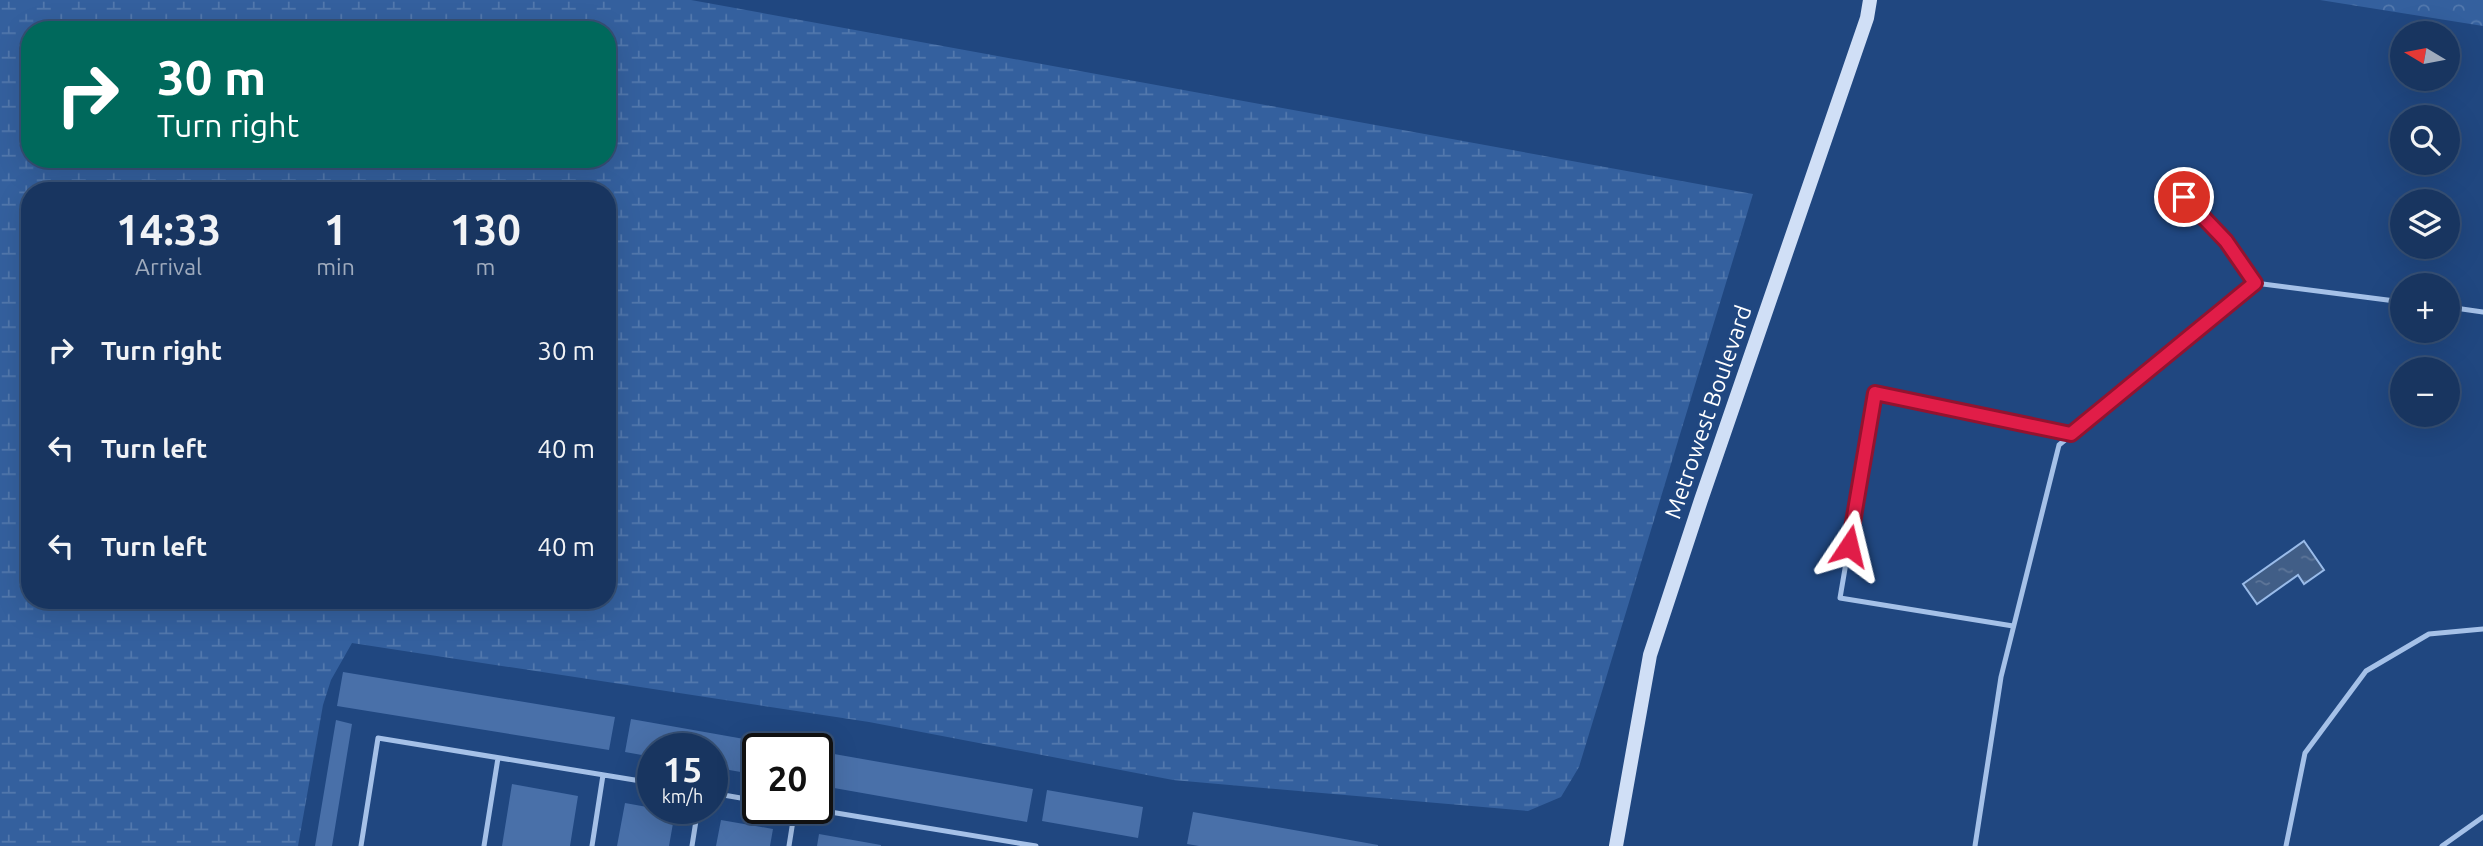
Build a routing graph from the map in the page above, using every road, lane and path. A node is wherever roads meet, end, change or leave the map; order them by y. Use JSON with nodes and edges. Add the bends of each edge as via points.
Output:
{"nodes":[{"id":1,"x":1870,"y":0,"type":"edge"},
{"id":2,"x":2184,"y":197,"type":"dead end"},
{"id":3,"x":2255,"y":283,"type":"junction"},
{"id":4,"x":2390,"y":300,"type":"edge"},
{"id":5,"x":2460,"y":309,"type":"edge"},
{"id":6,"x":2483,"y":312,"type":"edge"},
{"id":7,"x":2071,"y":434,"type":"junction"},
{"id":8,"x":2013,"y":626,"type":"junction"},
{"id":9,"x":2483,"y":629,"type":"edge"},
{"id":10,"x":498,"y":758,"type":"junction"},
{"id":11,"x":603,"y":775,"type":"junction"},
{"id":12,"x":637,"y":780,"type":"edge"},
{"id":13,"x":833,"y":812,"type":"edge"},
{"id":14,"x":2483,"y":817,"type":"edge"},
{"id":15,"x":695,"y":824,"type":"edge"},
{"id":16,"x":793,"y":824,"type":"edge"},
{"id":17,"x":361,"y":846,"type":"edge"},
{"id":18,"x":484,"y":846,"type":"edge"},
{"id":19,"x":592,"y":846,"type":"edge"},
{"id":20,"x":692,"y":846,"type":"edge"},
{"id":21,"x":789,"y":846,"type":"edge"},
{"id":22,"x":1036,"y":846,"type":"edge"},
{"id":23,"x":1616,"y":846,"type":"edge"},
{"id":24,"x":1975,"y":846,"type":"edge"},
{"id":25,"x":2286,"y":846,"type":"edge"},
{"id":26,"x":2442,"y":846,"type":"edge"}],
"edges":[{"from":1,"to":23,"type":"street","name":"Metrowest Boulevard","via":[[1650,655]]},
{"from":2,"to":3,"type":"lane","via":[[2226,241]]},
{"from":3,"to":4,"type":"lane"},
{"from":3,"to":7,"type":"lane"},
{"from":5,"to":6,"type":"lane"},
{"from":7,"to":8,"type":"lane","via":[[2059,445]]},
{"from":7,"to":8,"type":"lane","via":[[1875,393],[1840,598]]},
{"from":8,"to":24,"type":"lane"},
{"from":9,"to":25,"type":"lane","via":[[2429,634],[2366,671],[2305,753]]},
{"from":10,"to":11,"type":"lane"},
{"from":10,"to":17,"type":"lane","via":[[378,738]]},
{"from":10,"to":18,"type":"lane"},
{"from":11,"to":12,"type":"lane"},
{"from":11,"to":19,"type":"lane"},
{"from":13,"to":22,"type":"lane"},
{"from":14,"to":26,"type":"lane"},
{"from":15,"to":20,"type":"lane"},
{"from":16,"to":21,"type":"lane"}]}
